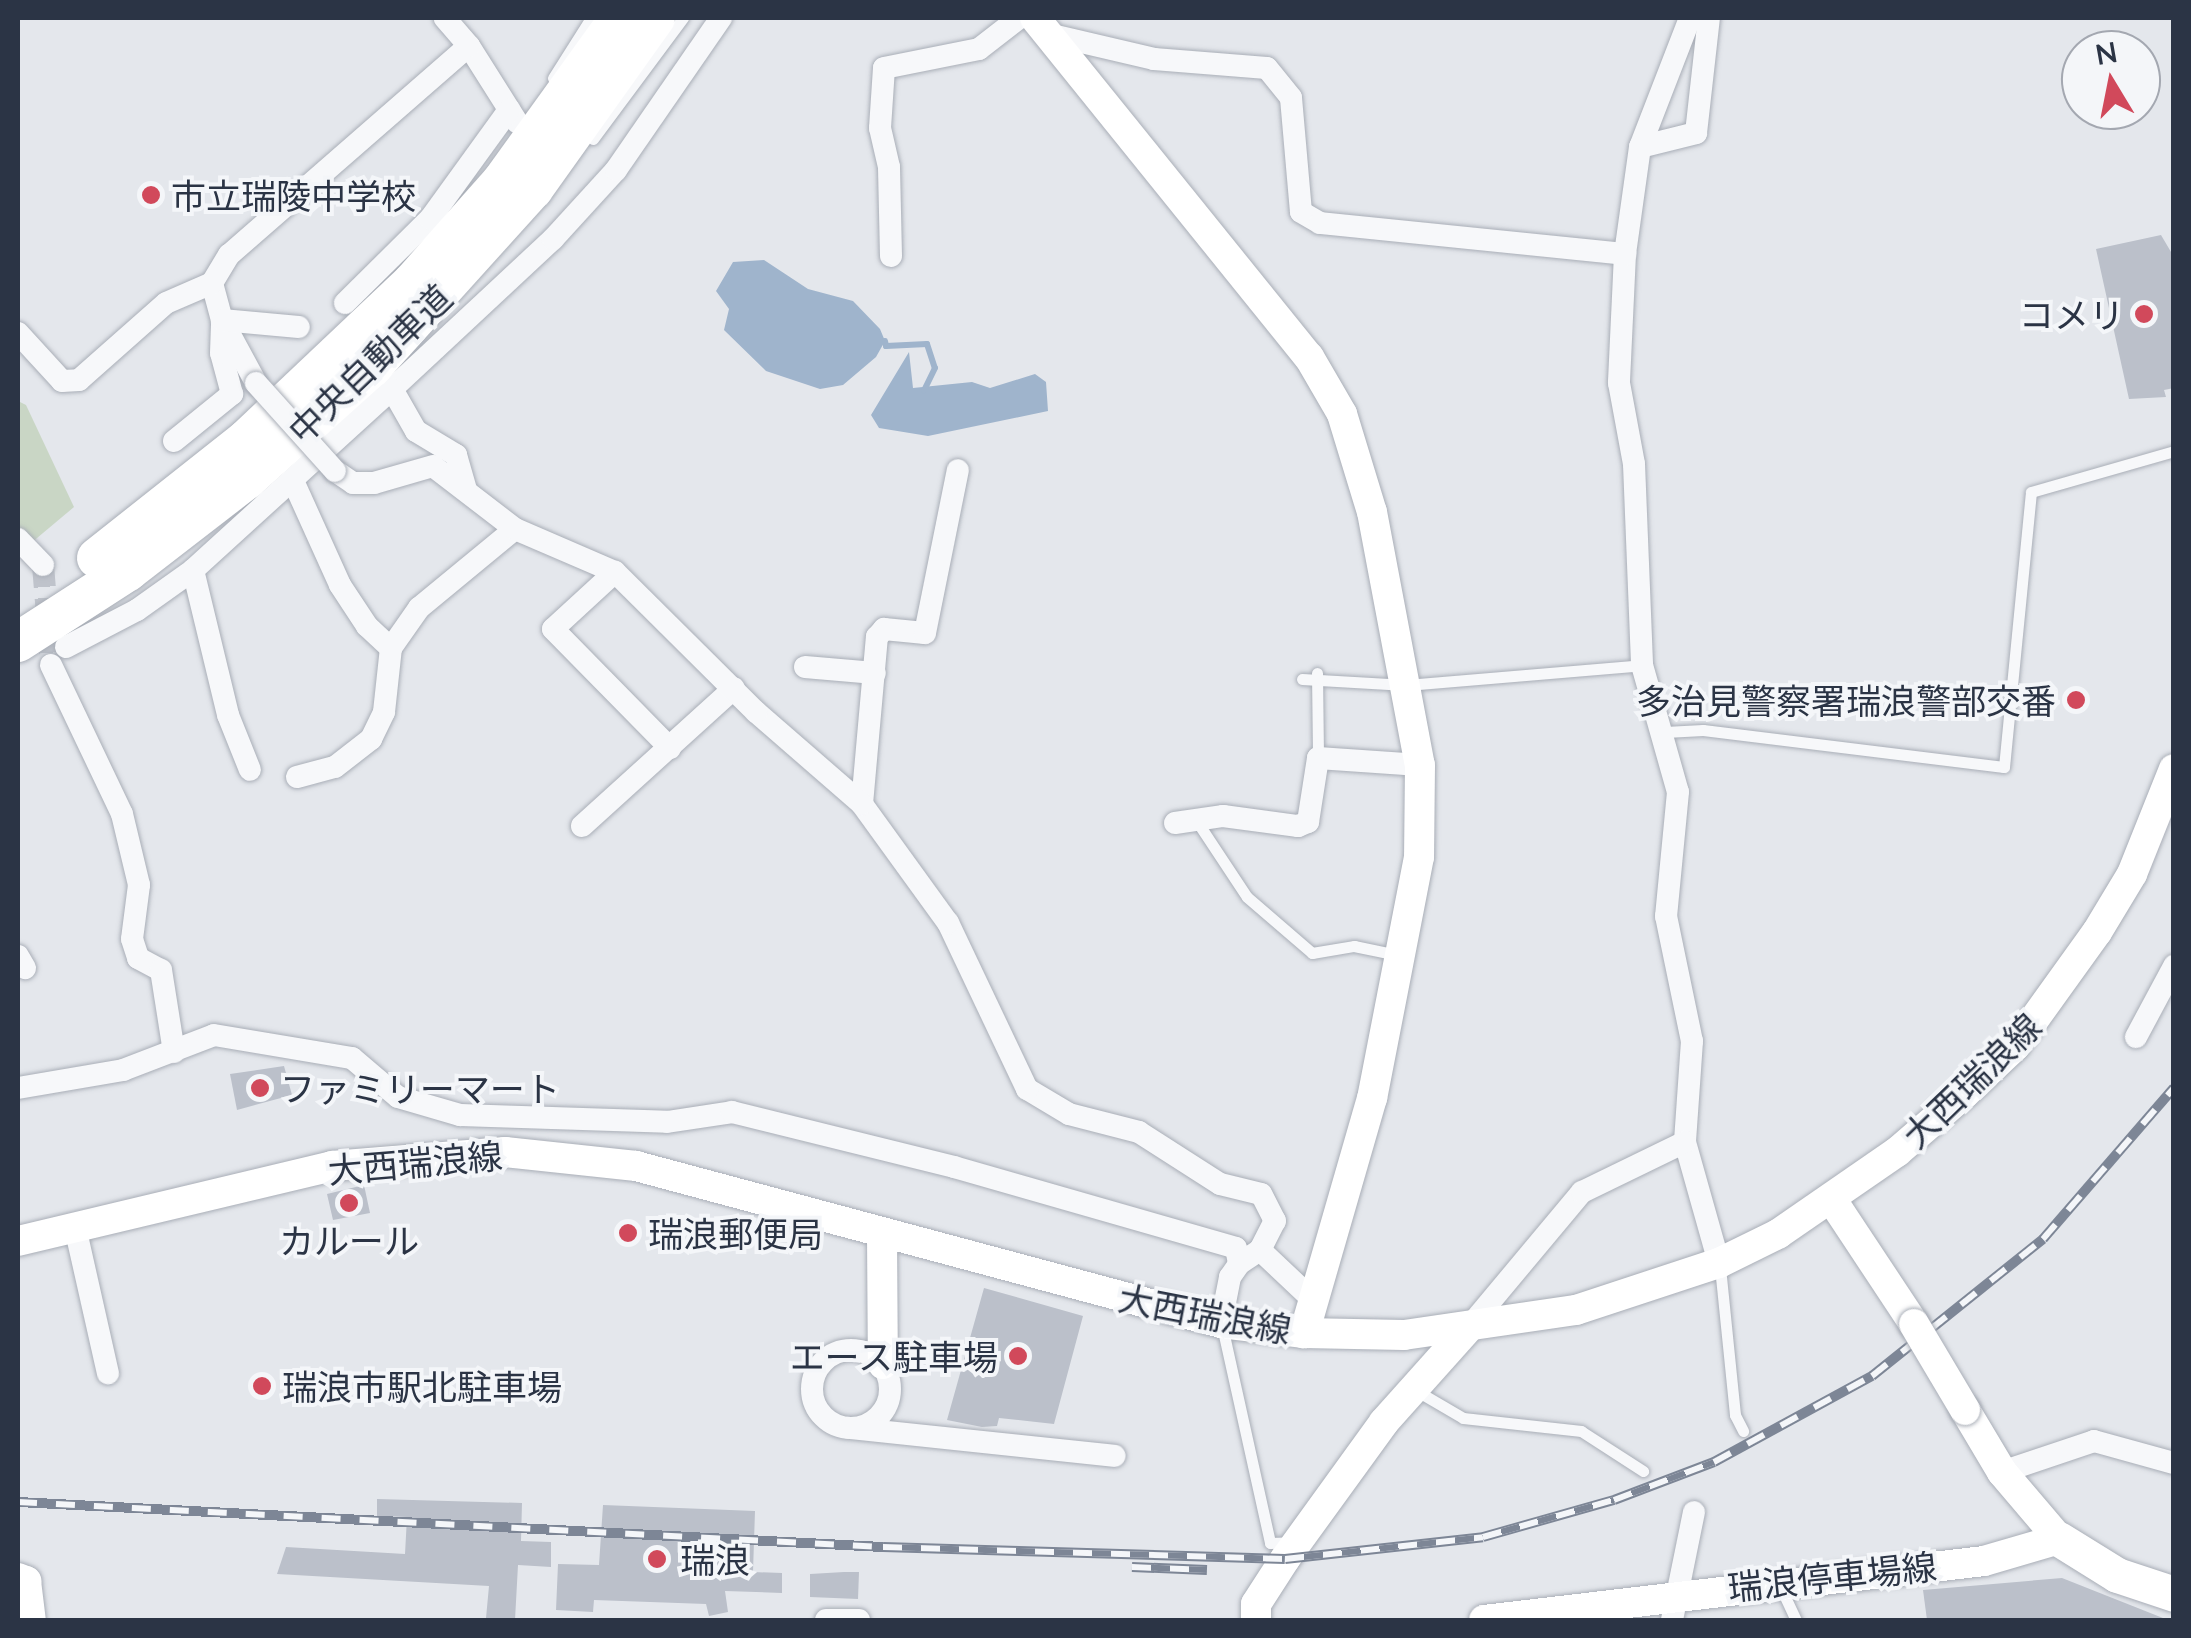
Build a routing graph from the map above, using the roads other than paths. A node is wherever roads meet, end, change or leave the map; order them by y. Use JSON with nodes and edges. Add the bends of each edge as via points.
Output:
{"nodes":[{"id":1,"x":445,"y":18,"type":"edge"},
{"id":2,"x":591,"y":18,"type":"edge"},
{"id":3,"x":620,"y":18,"type":"edge"},
{"id":4,"x":656,"y":18,"type":"edge"},
{"id":5,"x":683,"y":18,"type":"edge"},
{"id":6,"x":722,"y":18,"type":"edge"},
{"id":7,"x":1019,"y":18,"type":"edge"},
{"id":8,"x":1690,"y":18,"type":"edge"},
{"id":9,"x":1709,"y":18,"type":"edge"},
{"id":10,"x":1046,"y":27,"type":"edge"},
{"id":11,"x":469,"y":46,"type":"junction"},
{"id":12,"x":1640,"y":147,"type":"junction"},
{"id":13,"x":577,"y":159,"type":"dead end"},
{"id":14,"x":512,"y":168,"type":"junction"},
{"id":15,"x":566,"y":180,"type":"joint"},
{"id":16,"x":518,"y":207,"type":"junction"},
{"id":17,"x":582,"y":208,"type":"junction"},
{"id":18,"x":1625,"y":254,"type":"junction"},
{"id":19,"x":891,"y":256,"type":"dead end"},
{"id":20,"x":212,"y":283,"type":"junction"},
{"id":21,"x":345,"y":303,"type":"dead end"},
{"id":22,"x":222,"y":320,"type":"junction"},
{"id":23,"x":300,"y":327,"type":"dead end"},
{"id":24,"x":18,"y":333,"type":"edge"},
{"id":25,"x":392,"y":389,"type":"junction"},
{"id":26,"x":174,"y":441,"type":"dead end"},
{"id":27,"x":2174,"y":450,"type":"edge"},
{"id":28,"x":958,"y":470,"type":"dead end"},
{"id":29,"x":294,"y":483,"type":"junction"},
{"id":30,"x":466,"y":489,"type":"junction"},
{"id":31,"x":515,"y":529,"type":"junction"},
{"id":32,"x":18,"y":539,"type":"edge"},
{"id":33,"x":42,"y":565,"type":"tunnel mouth"},
{"id":34,"x":193,"y":570,"type":"junction"},
{"id":35,"x":615,"y":572,"type":"junction"},
{"id":36,"x":18,"y":609,"type":"edge"},
{"id":37,"x":18,"y":642,"type":"edge"},
{"id":38,"x":392,"y":648,"type":"junction"},
{"id":39,"x":1642,"y":665,"type":"junction"},
{"id":40,"x":805,"y":667,"type":"dead end"},
{"id":41,"x":875,"y":673,"type":"junction"},
{"id":42,"x":1317,"y":677,"type":"junction"},
{"id":43,"x":1302,"y":679,"type":"dead end"},
{"id":44,"x":1406,"y":685,"type":"junction"},
{"id":45,"x":734,"y":688,"type":"junction"},
{"id":46,"x":1666,"y":732,"type":"junction"},
{"id":47,"x":670,"y":748,"type":"junction"},
{"id":48,"x":1318,"y":758,"type":"junction"},
{"id":49,"x":1420,"y":764,"type":"junction"},
{"id":50,"x":2174,"y":768,"type":"edge"},
{"id":51,"x":250,"y":770,"type":"dead end"},
{"id":52,"x":297,"y":778,"type":"dead end"},
{"id":53,"x":862,"y":804,"type":"junction"},
{"id":54,"x":1186,"y":822,"type":"joint"},
{"id":55,"x":582,"y":826,"type":"dead end"},
{"id":56,"x":1402,"y":956,"type":"junction"},
{"id":57,"x":2174,"y":966,"type":"edge"},
{"id":58,"x":2136,"y":1037,"type":"dead end"},
{"id":59,"x":174,"y":1052,"type":"junction"},
{"id":60,"x":18,"y":1088,"type":"edge"},
{"id":61,"x":566,"y":1118,"type":"junction"},
{"id":62,"x":1685,"y":1142,"type":"junction"},
{"id":63,"x":567,"y":1156,"type":"junction"},
{"id":64,"x":1832,"y":1200,"type":"junction"},
{"id":65,"x":75,"y":1227,"type":"junction"},
{"id":66,"x":882,"y":1235,"type":"junction"},
{"id":67,"x":18,"y":1241,"type":"edge"},
{"id":68,"x":1260,"y":1250,"type":"junction"},
{"id":69,"x":1719,"y":1263,"type":"junction"},
{"id":70,"x":1240,"y":1264,"type":"junction"},
{"id":71,"x":1312,"y":1299,"type":"junction"},
{"id":72,"x":1221,"y":1322,"type":"junction"},
{"id":73,"x":1470,"y":1327,"type":"junction"},
{"id":74,"x":1304,"y":1333,"type":"junction"},
{"id":75,"x":882,"y":1364,"type":"junction"},
{"id":76,"x":108,"y":1373,"type":"dead end"},
{"id":77,"x":1410,"y":1387,"type":"junction"},
{"id":78,"x":850,"y":1428,"type":"junction"},
{"id":79,"x":1743,"y":1431,"type":"dead end"},
{"id":80,"x":1116,"y":1456,"type":"dead end"},
{"id":81,"x":2174,"y":1463,"type":"edge"},
{"id":82,"x":1642,"y":1471,"type":"dead end"},
{"id":83,"x":2002,"y":1472,"type":"junction"},
{"id":84,"x":1694,"y":1512,"type":"dead end"},
{"id":85,"x":2059,"y":1539,"type":"junction"},
{"id":86,"x":1298,"y":1542,"type":"junction"},
{"id":87,"x":18,"y":1578,"type":"edge"},
{"id":88,"x":1778,"y":1582,"type":"junction"},
{"id":89,"x":2174,"y":1594,"type":"edge"},
{"id":90,"x":1674,"y":1607,"type":"edge"},
{"id":91,"x":31,"y":1620,"type":"edge"},
{"id":92,"x":826,"y":1620,"type":"edge"},
{"id":93,"x":858,"y":1620,"type":"edge"},
{"id":94,"x":1256,"y":1620,"type":"edge"},
{"id":95,"x":1484,"y":1620,"type":"edge"},
{"id":96,"x":1796,"y":1620,"type":"edge"}],
"edges":[{"from":1,"to":11,"type":"street"},
{"from":2,"to":14,"type":"lane","via":[[546,90]]},
{"from":3,"to":14,"type":"highway","name":"中央自動車道"},
{"from":4,"to":16,"type":"highway","name":"中央自動車道"},
{"from":5,"to":13,"type":"lane"},
{"from":6,"to":17,"type":"street"},
{"from":7,"to":19,"type":"street","via":[[979,49],[884,68],[880,128],[890,167]]},
{"from":8,"to":12,"type":"street"},
{"from":9,"to":12,"type":"street","via":[[1696,132]]},
{"from":10,"to":18,"type":"street","via":[[1154,59],[1267,68],[1291,98],[1301,212],[1320,223]]},
{"from":10,"to":44,"type":"main road","via":[[1334,398],[1372,512]]},
{"from":11,"to":20,"type":"street","via":[[228,255]]},
{"from":11,"to":21,"type":"street","via":[[513,116],[430,218]]},
{"from":12,"to":18,"type":"street"},
{"from":14,"to":36,"type":"highway","name":"中央自動車道","via":[[318,376],[117,545]]},
{"from":15,"to":16,"type":"lane"},
{"from":15,"to":17,"type":"street"},
{"from":16,"to":37,"type":"highway","name":"中央自動車道","via":[[372,368],[247,479],[128,571]]},
{"from":17,"to":25,"type":"street"},
{"from":18,"to":39,"type":"street","via":[[1619,383],[1634,464]]},
{"from":20,"to":22,"type":"street"},
{"from":20,"to":24,"type":"street","via":[[166,304],[79,380],[62,382]]},
{"from":22,"to":23,"type":"street"},
{"from":22,"to":26,"type":"street","via":[[221,353],[232,394]]},
{"from":22,"to":30,"type":"street","bridge":true,"via":[[256,383],[335,471],[353,482],[374,483],[433,466]]},
{"from":25,"to":29,"type":"street"},
{"from":25,"to":30,"type":"street","via":[[416,431],[456,455]]},
{"from":27,"to":46,"type":"lane","via":[[2031,492],[2004,767],[1703,730]]},
{"from":28,"to":41,"type":"street","via":[[925,633],[884,629]]},
{"from":29,"to":34,"type":"street"},
{"from":29,"to":38,"type":"street","via":[[340,585],[367,626]]},
{"from":30,"to":31,"type":"street"},
{"from":31,"to":35,"type":"street"},
{"from":31,"to":38,"type":"street","via":[[420,608]]},
{"from":32,"to":33,"type":"street"},
{"from":34,"to":51,"type":"street","via":[[228,715]]},
{"from":34,"to":59,"type":"street","via":[[59,656],[122,814],[139,885],[132,939],[138,958],[161,970]]},
{"from":35,"to":45,"type":"street"},
{"from":35,"to":47,"type":"street","via":[[552,629]]},
{"from":38,"to":52,"type":"street","via":[[384,712],[371,740],[335,766]]},
{"from":39,"to":44,"type":"lane"},
{"from":39,"to":46,"type":"street"},
{"from":40,"to":41,"type":"street"},
{"from":41,"to":53,"type":"street"},
{"from":42,"to":43,"type":"lane"},
{"from":42,"to":44,"type":"lane"},
{"from":42,"to":48,"type":"lane"},
{"from":44,"to":49,"type":"main road"},
{"from":45,"to":47,"type":"street"},
{"from":45,"to":53,"type":"street"},
{"from":46,"to":62,"type":"street","via":[[1678,792],[1666,916],[1692,1041]]},
{"from":47,"to":55,"type":"street"},
{"from":48,"to":49,"type":"street"},
{"from":48,"to":54,"type":"street","via":[[1308,822]]},
{"from":49,"to":56,"type":"main road","via":[[1419,857]]},
{"from":50,"to":64,"type":"main road","name":"大西瑞浪線","via":[[2132,874],[2058,993],[1964,1094]]},
{"from":53,"to":68,"type":"street","via":[[948,923],[1027,1089],[1069,1114],[1138,1132],[1220,1184],[1261,1194],[1274,1208],[1275,1221]]},
{"from":54,"to":56,"type":"lane","via":[[1247,897],[1312,953],[1354,946]]},
{"from":56,"to":71,"type":"main road","via":[[1349,1192]]},
{"from":57,"to":58,"type":"street"},
{"from":59,"to":60,"type":"street","via":[[123,1070]]},
{"from":59,"to":61,"type":"street","via":[[214,1035],[352,1058],[398,1097],[460,1115]]},
{"from":61,"to":63,"type":"street"},
{"from":61,"to":70,"type":"street","via":[[667,1122],[732,1112],[817,1130],[1236,1248]]},
{"from":62,"to":69,"type":"street"},
{"from":62,"to":73,"type":"street","via":[[1582,1192]]},
{"from":63,"to":65,"type":"main road","name":"大西瑞浪線","via":[[389,1156]]},
{"from":63,"to":66,"type":"main road","name":"大西瑞浪線","via":[[708,1184]]},
{"from":64,"to":69,"type":"main road","name":"大西瑞浪線"},
{"from":64,"to":83,"type":"main road","bridge":true},
{"from":65,"to":67,"type":"main road","name":"大西瑞浪線"},
{"from":65,"to":76,"type":"street"},
{"from":66,"to":72,"type":"main road","name":"大西瑞浪線"},
{"from":66,"to":75,"type":"main road"},
{"from":68,"to":70,"type":"street"},
{"from":68,"to":71,"type":"street"},
{"from":69,"to":73,"type":"main road","name":"大西瑞浪線","via":[[1589,1307]]},
{"from":69,"to":79,"type":"lane","via":[[1735,1416]]},
{"from":70,"to":72,"type":"street","via":[[1230,1277]]},
{"from":71,"to":74,"type":"main road"},
{"from":72,"to":74,"type":"main road","name":"大西瑞浪線"},
{"from":72,"to":86,"type":"lane","via":[[1270,1543]]},
{"from":73,"to":74,"type":"main road","name":"大西瑞浪線"},
{"from":73,"to":77,"type":"main road"},
{"from":75,"to":78,"type":"street","via":[[889,1401],[874,1421]]},
{"from":75,"to":78,"type":"street","via":[[847,1349],[816,1372],[818,1410]]},
{"from":77,"to":82,"type":"lane","via":[[1463,1418],[1581,1432]]},
{"from":77,"to":86,"type":"main road"},
{"from":78,"to":80,"type":"street"},
{"from":81,"to":83,"type":"street","via":[[2094,1441]]},
{"from":83,"to":85,"type":"main road"},
{"from":84,"to":90,"type":"street"},
{"from":85,"to":88,"type":"main road","name":"瑞浪停車場線","via":[[1984,1560]]},
{"from":85,"to":89,"type":"main road","via":[[2117,1574]]},
{"from":86,"to":94,"type":"main road","via":[[1256,1604]]},
{"from":87,"to":91,"type":"main road","via":[[26,1581]]},
{"from":88,"to":90,"type":"main road","name":"瑞浪停車場線"},
{"from":88,"to":96,"type":"lane"},
{"from":90,"to":95,"type":"main road","name":"瑞浪停車場線"},
{"from":92,"to":93,"type":"street"}]}
